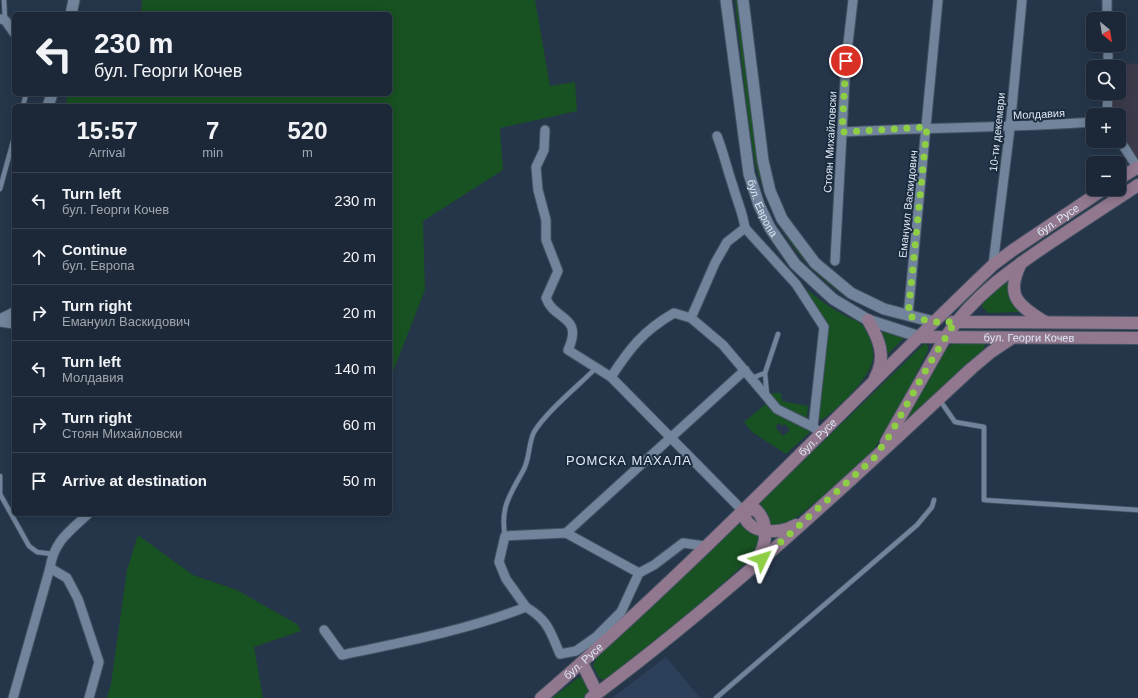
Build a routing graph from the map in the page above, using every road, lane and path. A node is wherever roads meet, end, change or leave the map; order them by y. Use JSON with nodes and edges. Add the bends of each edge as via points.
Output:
{"nodes":[{"id":1,"x":4,"y":0,"type":"edge"},
{"id":2,"x":74,"y":0,"type":"edge"},
{"id":3,"x":726,"y":0,"type":"edge"},
{"id":4,"x":743,"y":0,"type":"edge"},
{"id":5,"x":853,"y":0,"type":"edge"},
{"id":6,"x":938,"y":0,"type":"edge"},
{"id":7,"x":1022,"y":0,"type":"edge"},
{"id":8,"x":1107,"y":0,"type":"edge"},
{"id":9,"x":71,"y":12,"type":"edge"},
{"id":10,"x":1107,"y":12,"type":"edge"},
{"id":11,"x":2,"y":20,"type":"edge"},
{"id":12,"x":12,"y":31,"type":"edge"},
{"id":13,"x":1086,"y":123,"type":"edge"},
{"id":14,"x":927,"y":127,"type":"junction"},
{"id":15,"x":1010,"y":128,"type":"junction"},
{"id":16,"x":546,"y":130,"type":"dead end"},
{"id":17,"x":842,"y":132,"type":"junction"},
{"id":18,"x":717,"y":136,"type":"dead end"},
{"id":19,"x":12,"y":145,"type":"edge"},
{"id":20,"x":1125,"y":148,"type":"edge"},
{"id":21,"x":1138,"y":167,"type":"edge"},
{"id":22,"x":1126,"y":175,"type":"edge"},
{"id":23,"x":1138,"y":185,"type":"edge"},
{"id":24,"x":0,"y":189,"type":"edge"},
{"id":25,"x":1094,"y":196,"type":"edge"},
{"id":26,"x":745,"y":228,"type":"junction"},
{"id":27,"x":835,"y":261,"type":"dead end"},
{"id":28,"x":1021,"y":262,"type":"junction"},
{"id":29,"x":993,"y":266,"type":"junction"},
{"id":30,"x":12,"y":314,"type":"edge"},
{"id":31,"x":908,"y":316,"type":"junction"},
{"id":32,"x":12,"y":318,"type":"edge"},
{"id":33,"x":691,"y":318,"type":"junction"},
{"id":34,"x":868,"y":320,"type":"junction"},
{"id":35,"x":0,"y":321,"type":"edge"},
{"id":36,"x":934,"y":322,"type":"junction"},
{"id":37,"x":955,"y":322,"type":"junction"},
{"id":38,"x":1046,"y":322,"type":"junction"},
{"id":39,"x":1138,"y":322,"type":"edge"},
{"id":40,"x":12,"y":323,"type":"edge"},
{"id":41,"x":778,"y":334,"type":"dead end"},
{"id":42,"x":920,"y":337,"type":"junction"},
{"id":43,"x":945,"y":338,"type":"junction"},
{"id":44,"x":1012,"y":338,"type":"junction"},
{"id":45,"x":1138,"y":338,"type":"edge"},
{"id":46,"x":596,"y":368,"type":"junction"},
{"id":47,"x":745,"y":370,"type":"junction"},
{"id":48,"x":765,"y":373,"type":"junction"},
{"id":49,"x":611,"y":377,"type":"junction"},
{"id":50,"x":752,"y":378,"type":"junction"},
{"id":51,"x":870,"y":386,"type":"junction"},
{"id":52,"x":768,"y":397,"type":"junction"},
{"id":53,"x":939,"y":399,"type":"junction"},
{"id":54,"x":818,"y":431,"type":"junction"},
{"id":55,"x":669,"y":438,"type":"junction"},
{"id":56,"x":874,"y":458,"type":"junction"},
{"id":57,"x":0,"y":476,"type":"edge"},
{"id":58,"x":0,"y":494,"type":"edge"},
{"id":59,"x":934,"y":500,"type":"dead end"},
{"id":60,"x":1138,"y":510,"type":"edge"},
{"id":61,"x":743,"y":511,"type":"junction"},
{"id":62,"x":814,"y":513,"type":"junction"},
{"id":63,"x":12,"y":516,"type":"edge"},
{"id":64,"x":12,"y":516,"type":"edge"},
{"id":65,"x":86,"y":516,"type":"edge"},
{"id":66,"x":765,"y":531,"type":"junction"},
{"id":67,"x":566,"y":533,"type":"junction"},
{"id":68,"x":505,"y":536,"type":"junction"},
{"id":69,"x":705,"y":546,"type":"junction"},
{"id":70,"x":52,"y":554,"type":"junction"},
{"id":71,"x":50,"y":568,"type":"junction"},
{"id":72,"x":639,"y":573,"type":"junction"},
{"id":73,"x":740,"y":578,"type":"junction"},
{"id":74,"x":526,"y":607,"type":"junction"},
{"id":75,"x":324,"y":630,"type":"dead end"},
{"id":76,"x":582,"y":663,"type":"junction"},
{"id":77,"x":595,"y":696,"type":"edge"},
{"id":78,"x":13,"y":698,"type":"edge"},
{"id":79,"x":89,"y":698,"type":"edge"},
{"id":80,"x":541,"y":698,"type":"edge"},
{"id":81,"x":716,"y":698,"type":"edge"}],
"edges":[{"from":1,"to":11,"type":"lane"},
{"from":2,"to":9,"type":"street"},
{"from":3,"to":34,"type":"street","name":"бул. Европа","via":[[746,158],[764,217],[804,274],[833,300]]},
{"from":4,"to":31,"type":"street","name":"бул. Европа","via":[[763,160],[770,191],[782,219],[815,263],[837,283],[871,303]]},
{"from":5,"to":17,"type":"street","name":"Стоян Михайловски"},
{"from":6,"to":14,"type":"street","name":"Емануил Васкидович"},
{"from":7,"to":15,"type":"street","name":"10-ти декември"},
{"from":8,"to":10,"type":"street"},
{"from":11,"to":12,"type":"street"},
{"from":13,"to":15,"type":"street","name":"Молдавия"},
{"from":14,"to":15,"type":"street","name":"Молдавия"},
{"from":14,"to":17,"type":"street","name":"Молдавия"},
{"from":14,"to":31,"type":"street","name":"Емануил Васкидович"},
{"from":15,"to":29,"type":"street","name":"10-ти декември"},
{"from":16,"to":46,"type":"street","via":[[544,150],[536,167],[538,190],[546,220],[546,240],[558,271],[546,298],[572,327],[574,338],[568,350]]},
{"from":17,"to":27,"type":"street","name":"Стоян Михайловски"},
{"from":18,"to":26,"type":"street","via":[[743,213]]},
{"from":19,"to":24,"type":"lane"},
{"from":20,"to":21,"type":"street"},
{"from":21,"to":22,"type":"main road"},
{"from":23,"to":28,"type":"main road","name":"бул. Русе"},
{"from":25,"to":29,"type":"main road","name":"бул. Русе"},
{"from":26,"to":33,"type":"street","via":[[728,242],[715,263]]},
{"from":26,"to":54,"type":"street","via":[[796,284],[824,327]]},
{"from":28,"to":37,"type":"main road","name":"бул. Русе","via":[[996,280]]},
{"from":28,"to":38,"type":"main road","via":[[1014,280],[1017,298],[1026,311]]},
{"from":29,"to":36,"type":"main road","name":"бул. Русе"},
{"from":30,"to":35,"type":"street"},
{"from":31,"to":36,"type":"street","name":"бул. Европа"},
{"from":32,"to":35,"type":"street"},
{"from":33,"to":47,"type":"street","via":[[723,345]]},
{"from":33,"to":49,"type":"street","via":[[674,313],[655,324],[639,338]]},
{"from":34,"to":42,"type":"street","name":"бул. Европа"},
{"from":34,"to":51,"type":"main road","via":[[882,356],[879,372]]},
{"from":35,"to":40,"type":"street"},
{"from":36,"to":37,"type":"main road","name":"бул. Георги Кочев"},
{"from":36,"to":42,"type":"main road","name":"бул. Русе"},
{"from":37,"to":38,"type":"main road","name":"бул. Георги Кочев"},
{"from":37,"to":43,"type":"main road","name":"бул. Русе"},
{"from":38,"to":39,"type":"main road","name":"бул. Георги Кочев"},
{"from":41,"to":48,"type":"lane"},
{"from":42,"to":43,"type":"main road","name":"бул. Георги Кочев"},
{"from":42,"to":51,"type":"main road","name":"бул. Русе"},
{"from":43,"to":44,"type":"main road","name":"бул. Георги Кочев"},
{"from":43,"to":56,"type":"main road","name":"бул. Русе","via":[[890,435]]},
{"from":44,"to":45,"type":"main road","name":"бул. Георги Кочев"},
{"from":44,"to":53,"type":"main road","name":"бул. Русе","via":[[991,352]]},
{"from":46,"to":49,"type":"street"},
{"from":46,"to":68,"type":"lane","via":[[534,433],[524,470],[515,482],[505,505]]},
{"from":47,"to":50,"type":"street"},
{"from":47,"to":55,"type":"street"},
{"from":48,"to":50,"type":"lane"},
{"from":48,"to":52,"type":"lane"},
{"from":49,"to":55,"type":"street"},
{"from":50,"to":52,"type":"street"},
{"from":51,"to":54,"type":"main road","name":"бул. Русе"},
{"from":52,"to":54,"type":"street","via":[[777,409]]},
{"from":53,"to":56,"type":"main road","name":"бул. Русе"},
{"from":53,"to":60,"type":"lane","via":[[955,422],[984,427],[984,500]]},
{"from":54,"to":61,"type":"main road","name":"бул. Русе"},
{"from":55,"to":61,"type":"street"},
{"from":55,"to":67,"type":"street"},
{"from":56,"to":62,"type":"main road","name":"бул. Русе"},
{"from":57,"to":58,"type":"lane"},
{"from":58,"to":63,"type":"lane"},
{"from":59,"to":81,"type":"lane","via":[[932,507],[917,524]]},
{"from":61,"to":66,"type":"main road","via":[[752,508],[757,511]]},
{"from":61,"to":69,"type":"main road","name":"бул. Русе"},
{"from":62,"to":66,"type":"main road","via":[[787,530]]},
{"from":62,"to":73,"type":"main road","name":"бул. Русе"},
{"from":64,"to":70,"type":"lane","via":[[29,546],[37,552]]},
{"from":65,"to":70,"type":"street","via":[[60,540]]},
{"from":66,"to":73,"type":"main road","via":[[760,555]]},
{"from":67,"to":68,"type":"street"},
{"from":67,"to":72,"type":"street"},
{"from":68,"to":74,"type":"street","via":[[499,562],[506,579]]},
{"from":69,"to":72,"type":"street","via":[[683,543]]},
{"from":69,"to":76,"type":"main road","name":"бул. Русе"},
{"from":70,"to":71,"type":"street"},
{"from":71,"to":78,"type":"street"},
{"from":71,"to":79,"type":"street","via":[[67,578],[78,599],[99,662]]},
{"from":72,"to":74,"type":"street","via":[[621,612],[596,637],[576,651],[560,654],[546,622],[539,614]]},
{"from":73,"to":77,"type":"main road","name":"бул. Русе"},
{"from":74,"to":75,"type":"street","via":[[442,633],[342,655]]},
{"from":76,"to":77,"type":"main road"},
{"from":76,"to":80,"type":"main road","name":"бул. Русе"}]}
